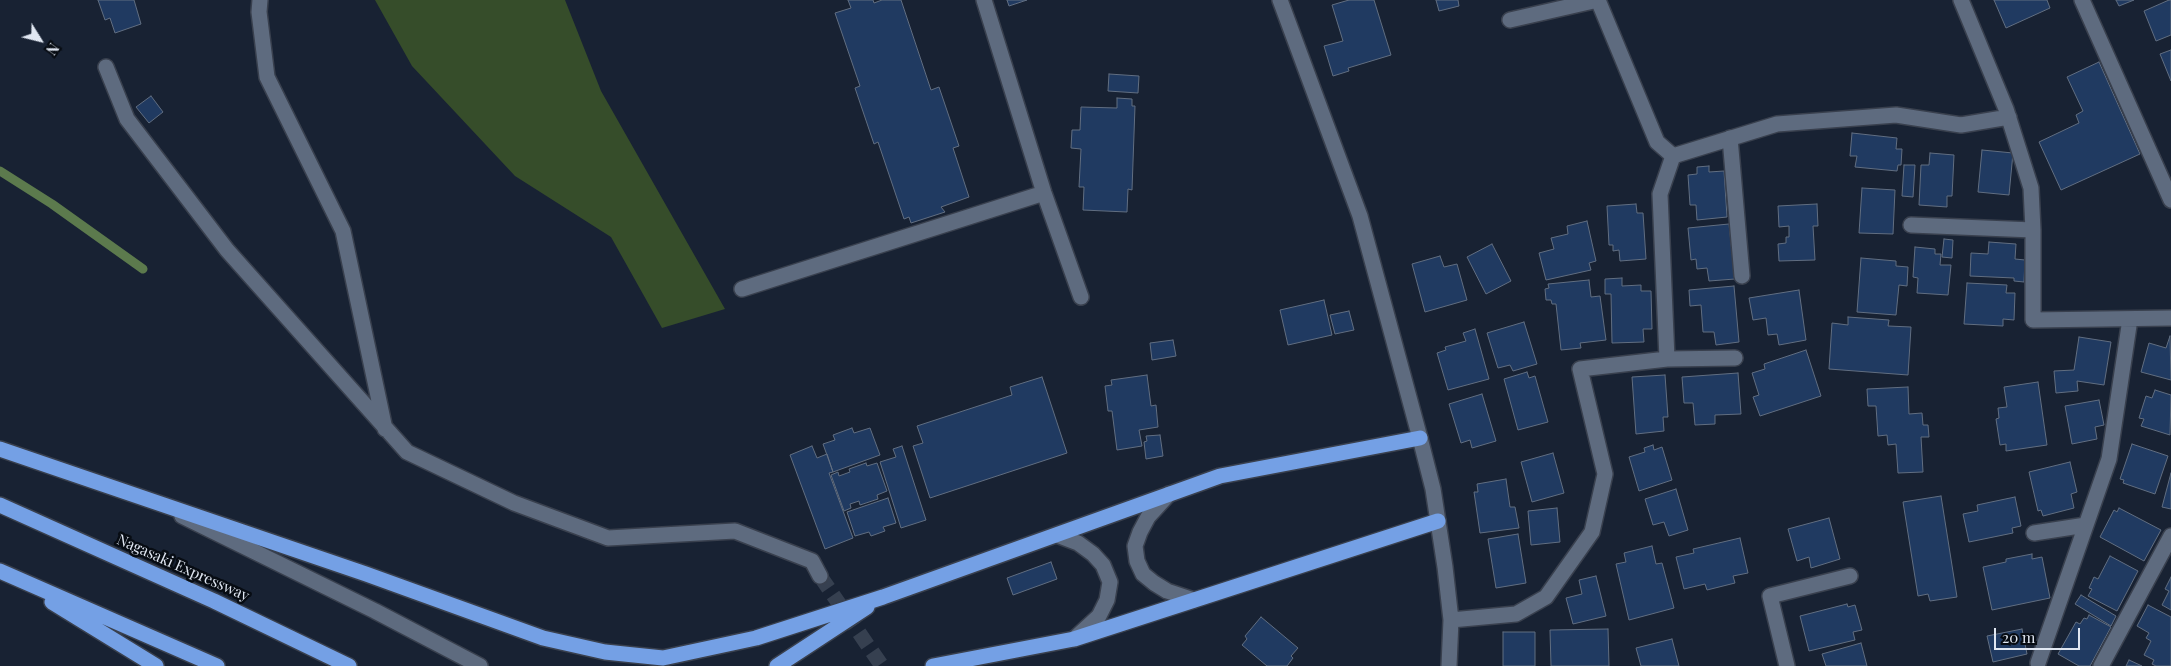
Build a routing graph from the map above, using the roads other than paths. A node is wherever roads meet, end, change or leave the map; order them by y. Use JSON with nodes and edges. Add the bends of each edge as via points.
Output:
{"nodes":[{"id":1,"x":260,"y":0,"type":"edge"},
{"id":2,"x":984,"y":0,"type":"edge"},
{"id":3,"x":1280,"y":0,"type":"edge"},
{"id":4,"x":1598,"y":0,"type":"edge"},
{"id":5,"x":1962,"y":0,"type":"edge"},
{"id":6,"x":2082,"y":0,"type":"edge"},
{"id":7,"x":1510,"y":20,"type":"dead end"},
{"id":8,"x":106,"y":67,"type":"dead end"},
{"id":9,"x":2008,"y":117,"type":"junction"},
{"id":10,"x":1730,"y":138,"type":"junction"},
{"id":11,"x":1673,"y":156,"type":"junction"},
{"id":12,"x":1044,"y":193,"type":"junction"},
{"id":13,"x":2171,"y":200,"type":"edge"},
{"id":14,"x":1911,"y":225,"type":"dead end"},
{"id":15,"x":2033,"y":230,"type":"junction"},
{"id":16,"x":1742,"y":276,"type":"dead end"},
{"id":17,"x":742,"y":289,"type":"dead end"},
{"id":18,"x":1081,"y":297,"type":"dead end"},
{"id":19,"x":2171,"y":318,"type":"edge"},
{"id":20,"x":2130,"y":319,"type":"junction"},
{"id":21,"x":1735,"y":358,"type":"dead end"},
{"id":22,"x":1666,"y":359,"type":"junction"},
{"id":23,"x":385,"y":430,"type":"junction"},
{"id":24,"x":1420,"y":438,"type":"junction"},
{"id":25,"x":0,"y":449,"type":"edge"},
{"id":26,"x":1169,"y":494,"type":"junction"},
{"id":27,"x":144,"y":498,"type":"junction"},
{"id":28,"x":0,"y":506,"type":"edge"},
{"id":29,"x":1438,"y":521,"type":"junction"},
{"id":30,"x":2086,"y":525,"type":"junction"},
{"id":31,"x":2034,"y":534,"type":"dead end"},
{"id":32,"x":1057,"y":535,"type":"junction"},
{"id":33,"x":2171,"y":536,"type":"edge"},
{"id":34,"x":4,"y":573,"type":"edge"},
{"id":35,"x":820,"y":576,"type":"tunnel mouth"},
{"id":36,"x":1850,"y":576,"type":"dead end"},
{"id":37,"x":883,"y":597,"type":"junction"},
{"id":38,"x":1194,"y":600,"type":"junction"},
{"id":39,"x":1451,"y":620,"type":"junction"},
{"id":40,"x":1074,"y":639,"type":"junction"},
{"id":41,"x":2039,"y":665,"type":"edge"},
{"id":42,"x":156,"y":666,"type":"edge"},
{"id":43,"x":217,"y":666,"type":"edge"},
{"id":44,"x":349,"y":666,"type":"edge"},
{"id":45,"x":480,"y":666,"type":"edge"},
{"id":46,"x":777,"y":666,"type":"edge"},
{"id":47,"x":933,"y":666,"type":"edge"},
{"id":48,"x":1449,"y":666,"type":"edge"},
{"id":49,"x":1787,"y":666,"type":"edge"},
{"id":50,"x":2101,"y":666,"type":"edge"}],
"edges":[{"from":1,"to":23,"type":"street","via":[[268,77],[343,232]]},
{"from":2,"to":12,"type":"street"},
{"from":3,"to":24,"type":"street","via":[[1360,216]]},
{"from":4,"to":7,"type":"street"},
{"from":4,"to":11,"type":"street","via":[[1657,142]]},
{"from":5,"to":9,"type":"street"},
{"from":6,"to":13,"type":"street"},
{"from":8,"to":23,"type":"street","via":[[127,119],[215,234]]},
{"from":9,"to":10,"type":"street","via":[[1961,125],[1896,115],[1777,124]]},
{"from":9,"to":15,"type":"street","via":[[2031,188]]},
{"from":10,"to":11,"type":"street"},
{"from":10,"to":16,"type":"street"},
{"from":11,"to":22,"type":"street","via":[[1660,194]]},
{"from":12,"to":17,"type":"street"},
{"from":12,"to":18,"type":"street"},
{"from":14,"to":15,"type":"street"},
{"from":15,"to":20,"type":"street","via":[[2033,320]]},
{"from":19,"to":20,"type":"street"},
{"from":20,"to":30,"type":"street","via":[[2109,459]]},
{"from":21,"to":22,"type":"street"},
{"from":22,"to":39,"type":"street","via":[[1580,369],[1605,474],[1592,532],[1546,597],[1516,614]]},
{"from":23,"to":35,"type":"street","via":[[407,452],[514,503],[608,538],[735,531],[812,561]]},
{"from":24,"to":26,"type":"highway","via":[[1220,476]]},
{"from":24,"to":29,"type":"street"},
{"from":25,"to":27,"type":"highway"},
{"from":26,"to":32,"type":"highway"},
{"from":26,"to":38,"type":"street","via":[[1148,517],[1140,532],[1136,546],[1137,561],[1143,574],[1154,583]]},
{"from":27,"to":37,"type":"highway","via":[[543,638],[604,652],[663,658],[756,638]]},
{"from":27,"to":45,"type":"street"},
{"from":28,"to":44,"type":"highway","name":"Nagasaki Expressway","via":[[214,601]]},
{"from":29,"to":38,"type":"highway"},
{"from":29,"to":39,"type":"street"},
{"from":30,"to":31,"type":"street"},
{"from":30,"to":41,"type":"street"},
{"from":32,"to":37,"type":"highway"},
{"from":32,"to":40,"type":"street","via":[[1078,543],[1093,554],[1103,565],[1110,582],[1100,616]]},
{"from":33,"to":50,"type":"street"},
{"from":34,"to":42,"type":"highway"},
{"from":34,"to":43,"type":"highway"},
{"from":36,"to":49,"type":"street","via":[[1770,596]]},
{"from":37,"to":46,"type":"highway"},
{"from":38,"to":40,"type":"highway"},
{"from":39,"to":48,"type":"street"},
{"from":40,"to":47,"type":"highway"}]}
